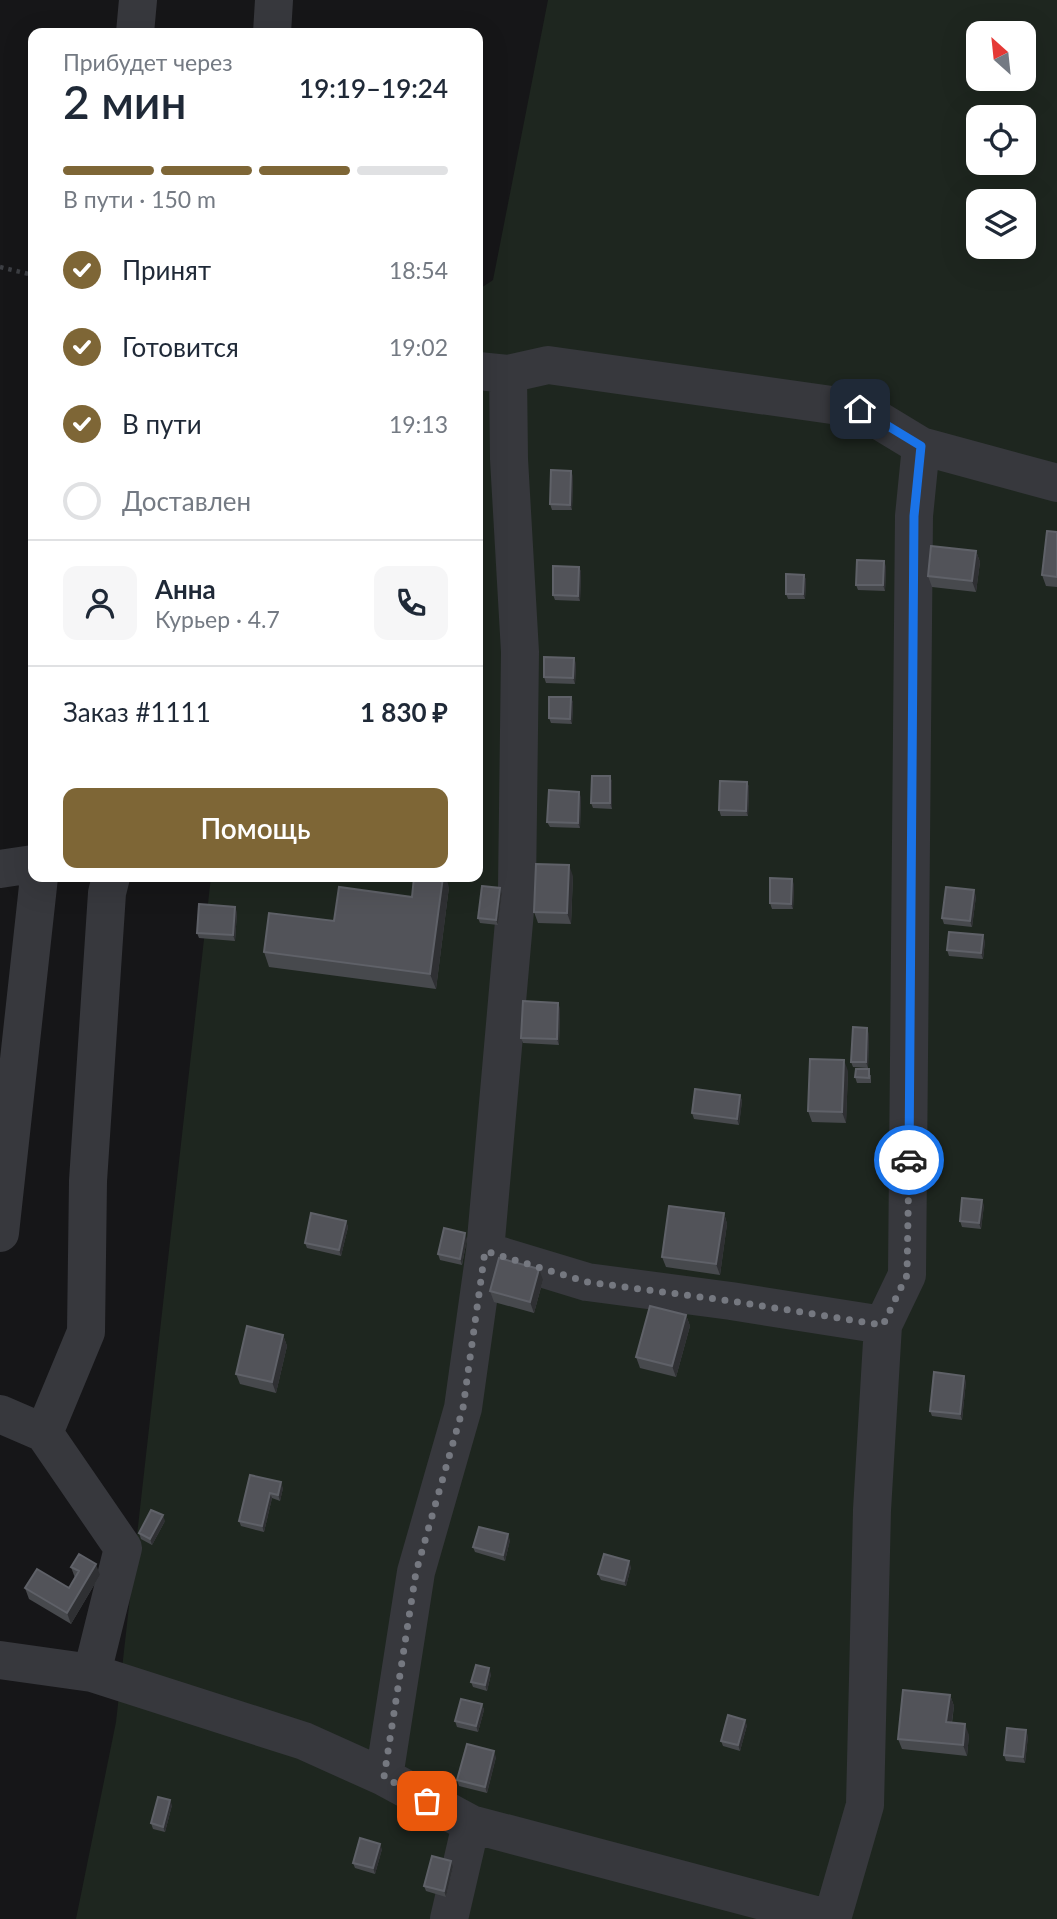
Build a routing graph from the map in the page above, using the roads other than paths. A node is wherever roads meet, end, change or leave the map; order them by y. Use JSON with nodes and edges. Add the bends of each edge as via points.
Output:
{"nodes":[{"id":1,"x":138,"y":0,"type":"edge"},
{"id":2,"x":274,"y":0,"type":"edge"},
{"id":3,"x":135,"y":28,"type":"edge"},
{"id":4,"x":272,"y":28,"type":"edge"},
{"id":5,"x":493,"y":372,"type":"edge"},
{"id":6,"x":921,"y":446,"type":"junction"},
{"id":7,"x":1054,"y":477,"type":"edge"},
{"id":8,"x":28,"y":865,"type":"edge"},
{"id":9,"x":0,"y":869,"type":"edge"},
{"id":10,"x":38,"y":882,"type":"edge"},
{"id":11,"x":110,"y":882,"type":"edge"},
{"id":12,"x":0,"y":1233,"type":"edge"},
{"id":13,"x":485,"y":1251,"type":"junction"},
{"id":14,"x":883,"y":1325,"type":"junction"},
{"id":15,"x":0,"y":1414,"type":"edge"},
{"id":16,"x":44,"y":1433,"type":"junction"},
{"id":17,"x":0,"y":1661,"type":"edge"},
{"id":18,"x":92,"y":1673,"type":"junction"},
{"id":19,"x":384,"y":1777,"type":"junction"},
{"id":20,"x":471,"y":1824,"type":"junction"},
{"id":21,"x":449,"y":1919,"type":"edge"},
{"id":22,"x":832,"y":1919,"type":"edge"}],
"edges":[{"from":1,"to":3,"type":"street"},
{"from":2,"to":4,"type":"street"},
{"from":5,"to":6,"type":"street","via":[[548,365],[860,409]]},
{"from":5,"to":13,"type":"street","via":[[509,459],[520,652],[517,888]]},
{"from":6,"to":7,"type":"street"},
{"from":6,"to":14,"type":"street","via":[[914,516],[907,1275]]},
{"from":8,"to":9,"type":"street"},
{"from":10,"to":12,"type":"street"},
{"from":11,"to":16,"type":"street","via":[[88,1181],[86,1332]]},
{"from":13,"to":14,"type":"street","via":[[587,1282]]},
{"from":13,"to":19,"type":"street","via":[[463,1408],[416,1572]]},
{"from":14,"to":22,"type":"street","via":[[872,1510],[865,1805]]},
{"from":15,"to":16,"type":"street"},
{"from":16,"to":18,"type":"street","via":[[123,1548]]},
{"from":17,"to":18,"type":"street"},
{"from":18,"to":19,"type":"street","via":[[304,1741]]},
{"from":19,"to":20,"type":"street"},
{"from":20,"to":21,"type":"street"},
{"from":20,"to":22,"type":"street"}]}
